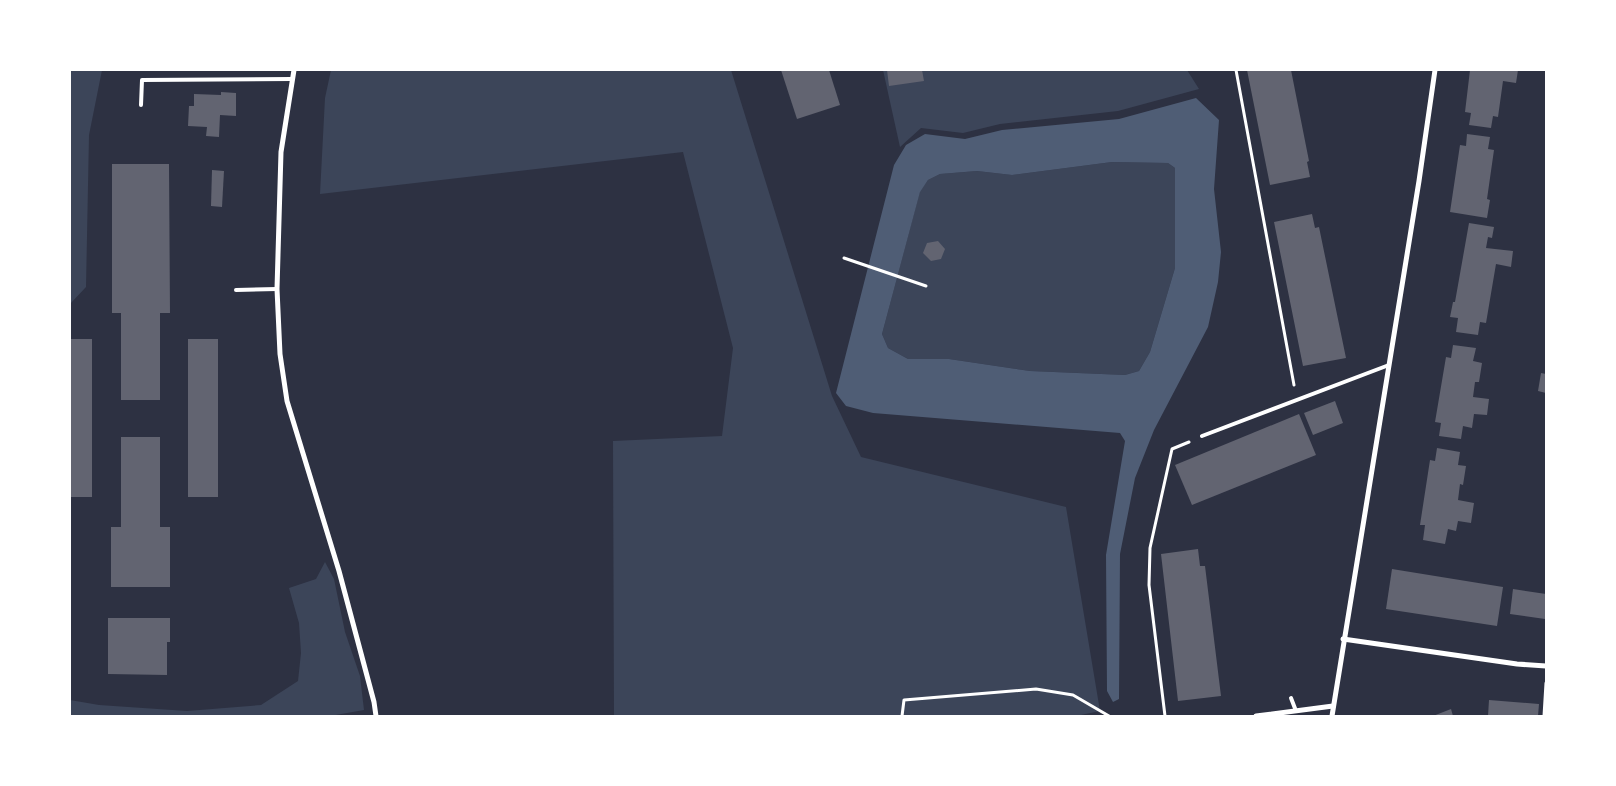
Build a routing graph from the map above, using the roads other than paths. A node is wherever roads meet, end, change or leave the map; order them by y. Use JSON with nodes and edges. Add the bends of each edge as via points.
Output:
{"nodes":[{"id":1,"x":294,"y":70,"type":"edge"},
{"id":2,"x":1435,"y":70,"type":"edge"},
{"id":3,"x":292,"y":80,"type":"junction"},
{"id":4,"x":141,"y":105,"type":"dead end"},
{"id":5,"x":277,"y":289,"type":"junction"},
{"id":6,"x":236,"y":290,"type":"dead end"},
{"id":7,"x":1388,"y":366,"type":"junction"},
{"id":8,"x":1202,"y":436,"type":"road end"},
{"id":9,"x":1343,"y":639,"type":"junction"},
{"id":10,"x":1546,"y":666,"type":"edge"},
{"id":11,"x":1291,"y":698,"type":"dead end"},
{"id":12,"x":1333,"y":706,"type":"junction"},
{"id":13,"x":1296,"y":711,"type":"junction"},
{"id":14,"x":376,"y":716,"type":"edge"},
{"id":15,"x":1256,"y":716,"type":"edge"},
{"id":16,"x":1332,"y":716,"type":"edge"}],
"edges":[{"from":1,"to":3,"type":"street"},
{"from":2,"to":7,"type":"street"},
{"from":3,"to":4,"type":"lane","via":[[142,80]]},
{"from":3,"to":5,"type":"street","via":[[281,152]]},
{"from":5,"to":6,"type":"lane"},
{"from":5,"to":14,"type":"street","via":[[280,354],[287,401],[339,571]]},
{"from":7,"to":8,"type":"lane"},
{"from":7,"to":9,"type":"street"},
{"from":9,"to":10,"type":"street"},
{"from":9,"to":12,"type":"street"},
{"from":11,"to":13,"type":"lane"},
{"from":12,"to":13,"type":"street"},
{"from":12,"to":16,"type":"street"},
{"from":13,"to":15,"type":"street"}]}
